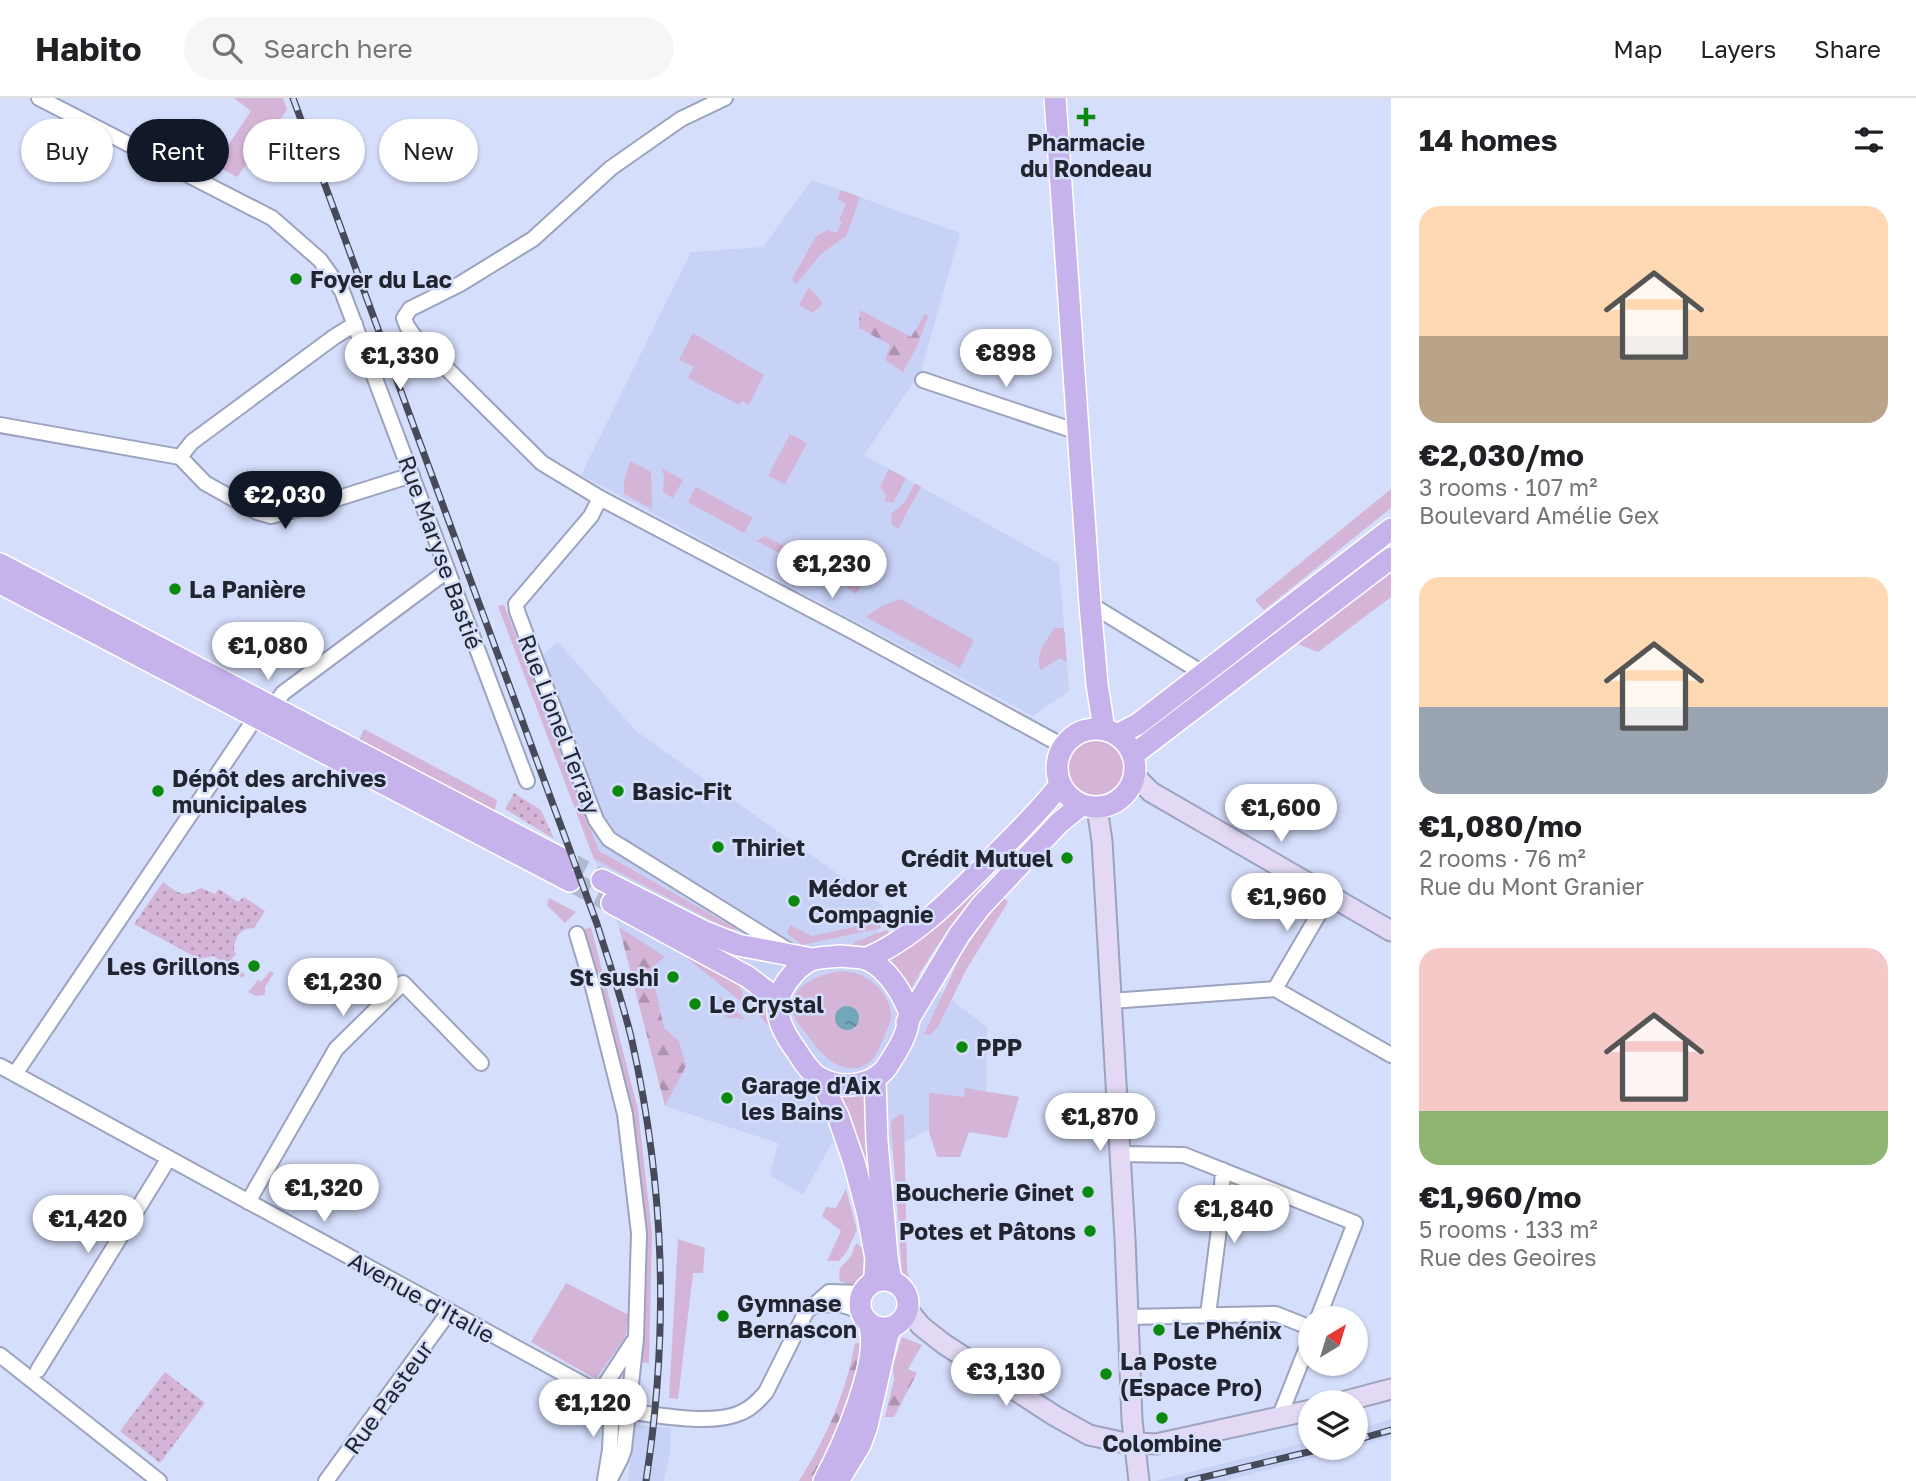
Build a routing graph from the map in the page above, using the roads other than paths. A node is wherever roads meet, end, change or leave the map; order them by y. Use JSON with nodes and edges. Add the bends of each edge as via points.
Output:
{"nodes":[{"id":1,"x":39,"y":98,"type":"edge"},
{"id":2,"x":724,"y":98,"type":"edge"},
{"id":3,"x":1055,"y":98,"type":"edge"},
{"id":4,"x":1061,"y":98,"type":"edge"},
{"id":5,"x":1059,"y":133,"type":"junction"},
{"id":6,"x":355,"y":324,"type":"junction"},
{"id":7,"x":923,"y":380,"type":"dead end"},
{"id":8,"x":0,"y":425,"type":"edge"},
{"id":9,"x":1078,"y":432,"type":"junction"},
{"id":10,"x":180,"y":457,"type":"junction"},
{"id":11,"x":412,"y":475,"type":"junction"},
{"id":12,"x":600,"y":498,"type":"junction"},
{"id":13,"x":1391,"y":529,"type":"edge"},
{"id":14,"x":1391,"y":536,"type":"edge"},
{"id":15,"x":1391,"y":558,"type":"edge"},
{"id":16,"x":0,"y":564,"type":"edge"},
{"id":17,"x":447,"y":571,"type":"junction"},
{"id":18,"x":0,"y":583,"type":"edge"},
{"id":19,"x":1090,"y":604,"type":"junction"},
{"id":20,"x":1204,"y":674,"type":"junction"},
{"id":21,"x":264,"y":712,"type":"junction"},
{"id":22,"x":1063,"y":746,"type":"junction"},
{"id":23,"x":1118,"y":751,"type":"junction"},
{"id":24,"x":527,"y":781,"type":"dead end"},
{"id":25,"x":1060,"y":785,"type":"junction"},
{"id":26,"x":1091,"y":805,"type":"junction"},
{"id":27,"x":568,"y":871,"type":"tunnel mouth"},
{"id":28,"x":602,"y":880,"type":"tunnel mouth"},
{"id":29,"x":1329,"y":895,"type":"junction"},
{"id":30,"x":612,"y":903,"type":"tunnel mouth"},
{"id":31,"x":1391,"y":931,"type":"edge"},
{"id":32,"x":577,"y":934,"type":"dead end"},
{"id":33,"x":805,"y":958,"type":"junction"},
{"id":34,"x":869,"y":961,"type":"junction"},
{"id":35,"x":1275,"y":989,"type":"junction"},
{"id":36,"x":778,"y":1000,"type":"junction"},
{"id":37,"x":1111,"y":1001,"type":"junction"},
{"id":38,"x":908,"y":1017,"type":"junction"},
{"id":39,"x":1391,"y":1055,"type":"edge"},
{"id":40,"x":481,"y":1063,"type":"dead end"},
{"id":41,"x":0,"y":1066,"type":"edge"},
{"id":42,"x":15,"y":1074,"type":"junction"},
{"id":43,"x":819,"y":1078,"type":"junction"},
{"id":44,"x":875,"y":1079,"type":"junction"},
{"id":45,"x":1120,"y":1154,"type":"junction"},
{"id":46,"x":169,"y":1158,"type":"junction"},
{"id":47,"x":1223,"y":1170,"type":"junction"},
{"id":48,"x":248,"y":1202,"type":"junction"},
{"id":49,"x":895,"y":1283,"type":"junction"},
{"id":50,"x":866,"y":1303,"type":"junction"},
{"id":51,"x":1323,"y":1306,"type":"edge"},
{"id":52,"x":449,"y":1312,"type":"junction"},
{"id":53,"x":1208,"y":1315,"type":"junction"},
{"id":54,"x":1128,"y":1317,"type":"junction"},
{"id":55,"x":899,"y":1321,"type":"junction"},
{"id":56,"x":1298,"y":1323,"type":"edge"},
{"id":57,"x":636,"y":1338,"type":"junction"},
{"id":58,"x":0,"y":1355,"type":"edge"},
{"id":59,"x":38,"y":1370,"type":"dead end"},
{"id":60,"x":1298,"y":1370,"type":"edge"},
{"id":61,"x":1391,"y":1389,"type":"edge"},
{"id":62,"x":1368,"y":1395,"type":"edge"},
{"id":63,"x":606,"y":1398,"type":"junction"},
{"id":64,"x":628,"y":1409,"type":"junction"},
{"id":65,"x":1298,"y":1413,"type":"edge"},
{"id":66,"x":1279,"y":1418,"type":"junction"},
{"id":67,"x":1135,"y":1443,"type":"junction"},
{"id":68,"x":621,"y":1458,"type":"junction"},
{"id":69,"x":159,"y":1481,"type":"edge"},
{"id":70,"x":326,"y":1481,"type":"edge"},
{"id":71,"x":607,"y":1481,"type":"edge"},
{"id":72,"x":619,"y":1481,"type":"edge"},
{"id":73,"x":824,"y":1481,"type":"edge"},
{"id":74,"x":838,"y":1481,"type":"edge"},
{"id":75,"x":1139,"y":1481,"type":"edge"}],
"edges":[{"from":1,"to":6,"type":"street","name":"Rue Maryse Bastié","via":[[272,218],[320,260],[342,291]]},
{"from":2,"to":12,"type":"street","via":[[681,118],[611,168],[533,239],[410,309],[404,318],[414,336],[542,463]]},
{"from":3,"to":5,"type":"main road"},
{"from":4,"to":5,"type":"main road"},
{"from":5,"to":9,"type":"main road"},
{"from":6,"to":10,"type":"street","via":[[192,442]]},
{"from":6,"to":11,"type":"street","name":"Rue Maryse Bastié"},
{"from":7,"to":9,"type":"street"},
{"from":8,"to":10,"type":"street"},
{"from":9,"to":19,"type":"main road"},
{"from":10,"to":11,"type":"street","via":[[205,483],[271,516]]},
{"from":11,"to":17,"type":"street","name":"Rue Maryse Bastié"},
{"from":12,"to":22,"type":"street"},
{"from":12,"to":33,"type":"street","name":"Rue Lionel Terray","via":[[591,516],[516,604],[596,820],[609,839]]},
{"from":13,"to":20,"type":"main road"},
{"from":14,"to":23,"type":"main road"},
{"from":15,"to":23,"type":"main road"},
{"from":16,"to":21,"type":"main road"},
{"from":17,"to":21,"type":"street","via":[[283,692]]},
{"from":17,"to":24,"type":"street","name":"Rue Maryse Bastié"},
{"from":18,"to":21,"type":"main road"},
{"from":19,"to":20,"type":"street"},
{"from":19,"to":23,"type":"main road"},
{"from":20,"to":23,"type":"main road","via":[[1138,724]]},
{"from":21,"to":27,"type":"main road"},
{"from":21,"to":42,"type":"street"},
{"from":22,"to":23,"type":"main road","via":[[1075,735]]},
{"from":22,"to":25,"type":"main road","via":[[1056,775]]},
{"from":23,"to":26,"type":"main road","via":[[1125,796]]},
{"from":23,"to":29,"type":"main road","via":[[1151,792]]},
{"from":25,"to":26,"type":"main road"},
{"from":25,"to":34,"type":"main road","via":[[965,886]]},
{"from":26,"to":37,"type":"main road","via":[[1103,861]]},
{"from":26,"to":38,"type":"main road","via":[[1059,823],[981,906]]},
{"from":26,"to":38,"type":"main road","via":[[1054,820],[975,904],[930,968]]},
{"from":28,"to":33,"type":"main road","via":[[705,932]]},
{"from":29,"to":31,"type":"main road"},
{"from":29,"to":35,"type":"street"},
{"from":30,"to":36,"type":"main road","via":[[748,976]]},
{"from":32,"to":57,"type":"street","via":[[625,1114],[639,1233]]},
{"from":33,"to":34,"type":"main road","via":[[841,956]]},
{"from":33,"to":36,"type":"main road"},
{"from":34,"to":38,"type":"main road","via":[[898,988]]},
{"from":35,"to":37,"type":"street"},
{"from":35,"to":39,"type":"street"},
{"from":36,"to":43,"type":"main road","via":[[777,1015],[784,1034]]},
{"from":37,"to":45,"type":"main road"},
{"from":38,"to":44,"type":"main road","via":[[894,1056]]},
{"from":40,"to":48,"type":"street","via":[[404,982],[336,1049]]},
{"from":41,"to":42,"type":"street","name":"Avenue d'Italie"},
{"from":42,"to":46,"type":"street","name":"Avenue d'Italie"},
{"from":43,"to":44,"type":"main road","via":[[838,1084]]},
{"from":43,"to":50,"type":"main road","via":[[838,1115],[867,1211],[876,1258]]},
{"from":44,"to":49,"type":"main road","via":[[887,1257]]},
{"from":45,"to":47,"type":"street","via":[[1184,1155]]},
{"from":45,"to":54,"type":"main road"},
{"from":46,"to":48,"type":"street","name":"Avenue d'Italie"},
{"from":46,"to":59,"type":"street"},
{"from":47,"to":51,"type":"street","via":[[1355,1223]]},
{"from":47,"to":53,"type":"street"},
{"from":48,"to":52,"type":"street","name":"Avenue d'Italie"},
{"from":49,"to":50,"type":"main road","via":[[878,1281]]},
{"from":49,"to":55,"type":"main road","via":[[906,1294]]},
{"from":50,"to":55,"type":"main road","via":[[876,1327],[884,1329]]},
{"from":50,"to":64,"type":"street","name":"Avenue d'Italie","via":[[829,1292],[812,1306],[766,1392],[740,1414],[666,1417]]},
{"from":50,"to":73,"type":"main road","via":[[871,1349],[862,1391],[846,1438]]},
{"from":52,"to":63,"type":"street","name":"Avenue d'Italie"},
{"from":52,"to":70,"type":"street","name":"Rue Pasteur"},
{"from":53,"to":54,"type":"street"},
{"from":53,"to":56,"type":"street","via":[[1276,1314]]},
{"from":54,"to":67,"type":"main road"},
{"from":55,"to":67,"type":"main road","via":[[921,1326],[1089,1435]]},
{"from":55,"to":74,"type":"main road","via":[[888,1334],[860,1445]]},
{"from":57,"to":63,"type":"street"},
{"from":57,"to":64,"type":"street"},
{"from":58,"to":69,"type":"street"},
{"from":60,"to":66,"type":"street"},
{"from":61,"to":62,"type":"main road"},
{"from":63,"to":64,"type":"street","name":"Avenue d'Italie"},
{"from":63,"to":71,"type":"street"},
{"from":64,"to":68,"type":"street"},
{"from":65,"to":66,"type":"main road"},
{"from":66,"to":67,"type":"main road","via":[[1156,1444]]},
{"from":67,"to":75,"type":"main road"},
{"from":68,"to":71,"type":"street"},
{"from":68,"to":72,"type":"street"}]}
